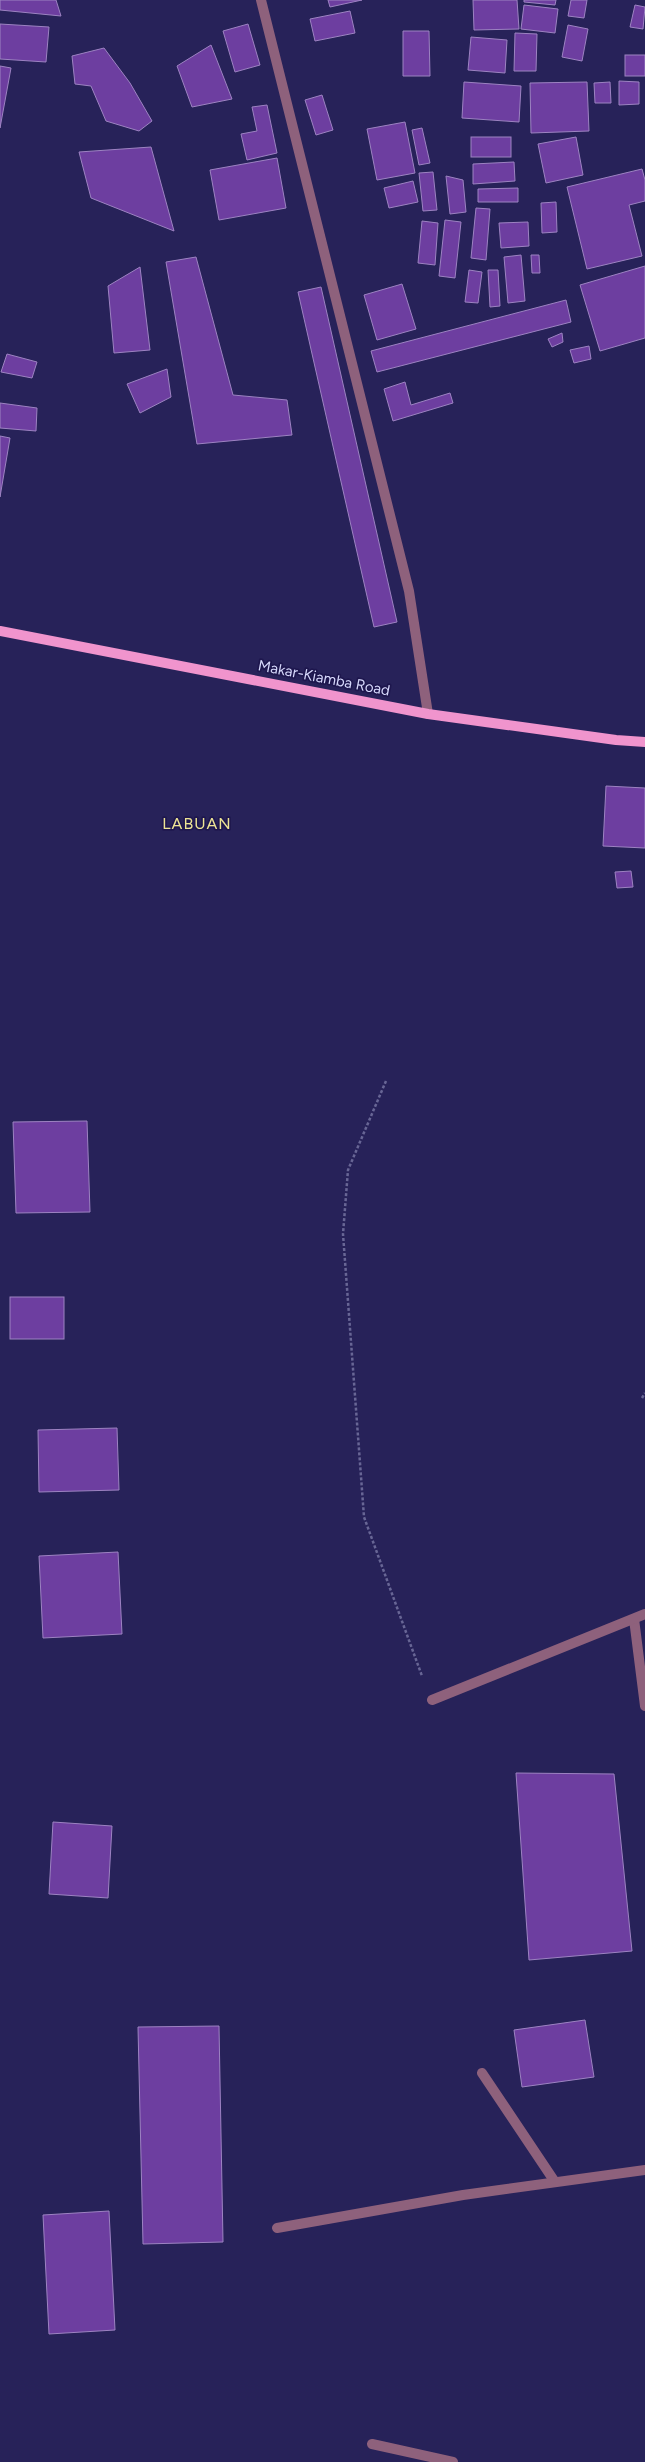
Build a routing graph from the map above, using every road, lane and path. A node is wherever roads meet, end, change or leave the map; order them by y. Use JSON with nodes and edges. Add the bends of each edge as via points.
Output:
{"nodes":[{"id":1,"x":261,"y":0,"type":"edge"},
{"id":2,"x":0,"y":631,"type":"edge"},
{"id":3,"x":428,"y":714,"type":"junction"},
{"id":4,"x":645,"y":742,"type":"edge"},
{"id":5,"x":386,"y":1081,"type":"dead end"},
{"id":6,"x":645,"y":1393,"type":"edge"},
{"id":7,"x":642,"y":1398,"type":"dead end"},
{"id":8,"x":645,"y":1614,"type":"edge"},
{"id":9,"x":634,"y":1619,"type":"junction"},
{"id":10,"x":432,"y":1700,"type":"joint"},
{"id":11,"x":645,"y":1706,"type":"edge"},
{"id":12,"x":482,"y":2073,"type":"dead end"},
{"id":13,"x":645,"y":2170,"type":"edge"},
{"id":14,"x":555,"y":2182,"type":"junction"},
{"id":15,"x":277,"y":2228,"type":"dead end"},
{"id":16,"x":372,"y":2444,"type":"dead end"},
{"id":17,"x":453,"y":2462,"type":"edge"}],
"edges":[{"from":1,"to":3,"type":"street","via":[[409,591]]},
{"from":2,"to":3,"type":"main road","name":"Makar-Kiamba Road"},
{"from":3,"to":4,"type":"main road","name":"Makar-Kiamba Road"},
{"from":5,"to":10,"type":"path","via":[[348,1170],[343,1234],[363,1501],[367,1525]]},
{"from":6,"to":7,"type":"path"},
{"from":8,"to":9,"type":"street"},
{"from":9,"to":10,"type":"street"},
{"from":9,"to":11,"type":"street"},
{"from":12,"to":14,"type":"street"},
{"from":13,"to":14,"type":"street"},
{"from":14,"to":15,"type":"street","via":[[463,2195]]},
{"from":16,"to":17,"type":"street"}]}
